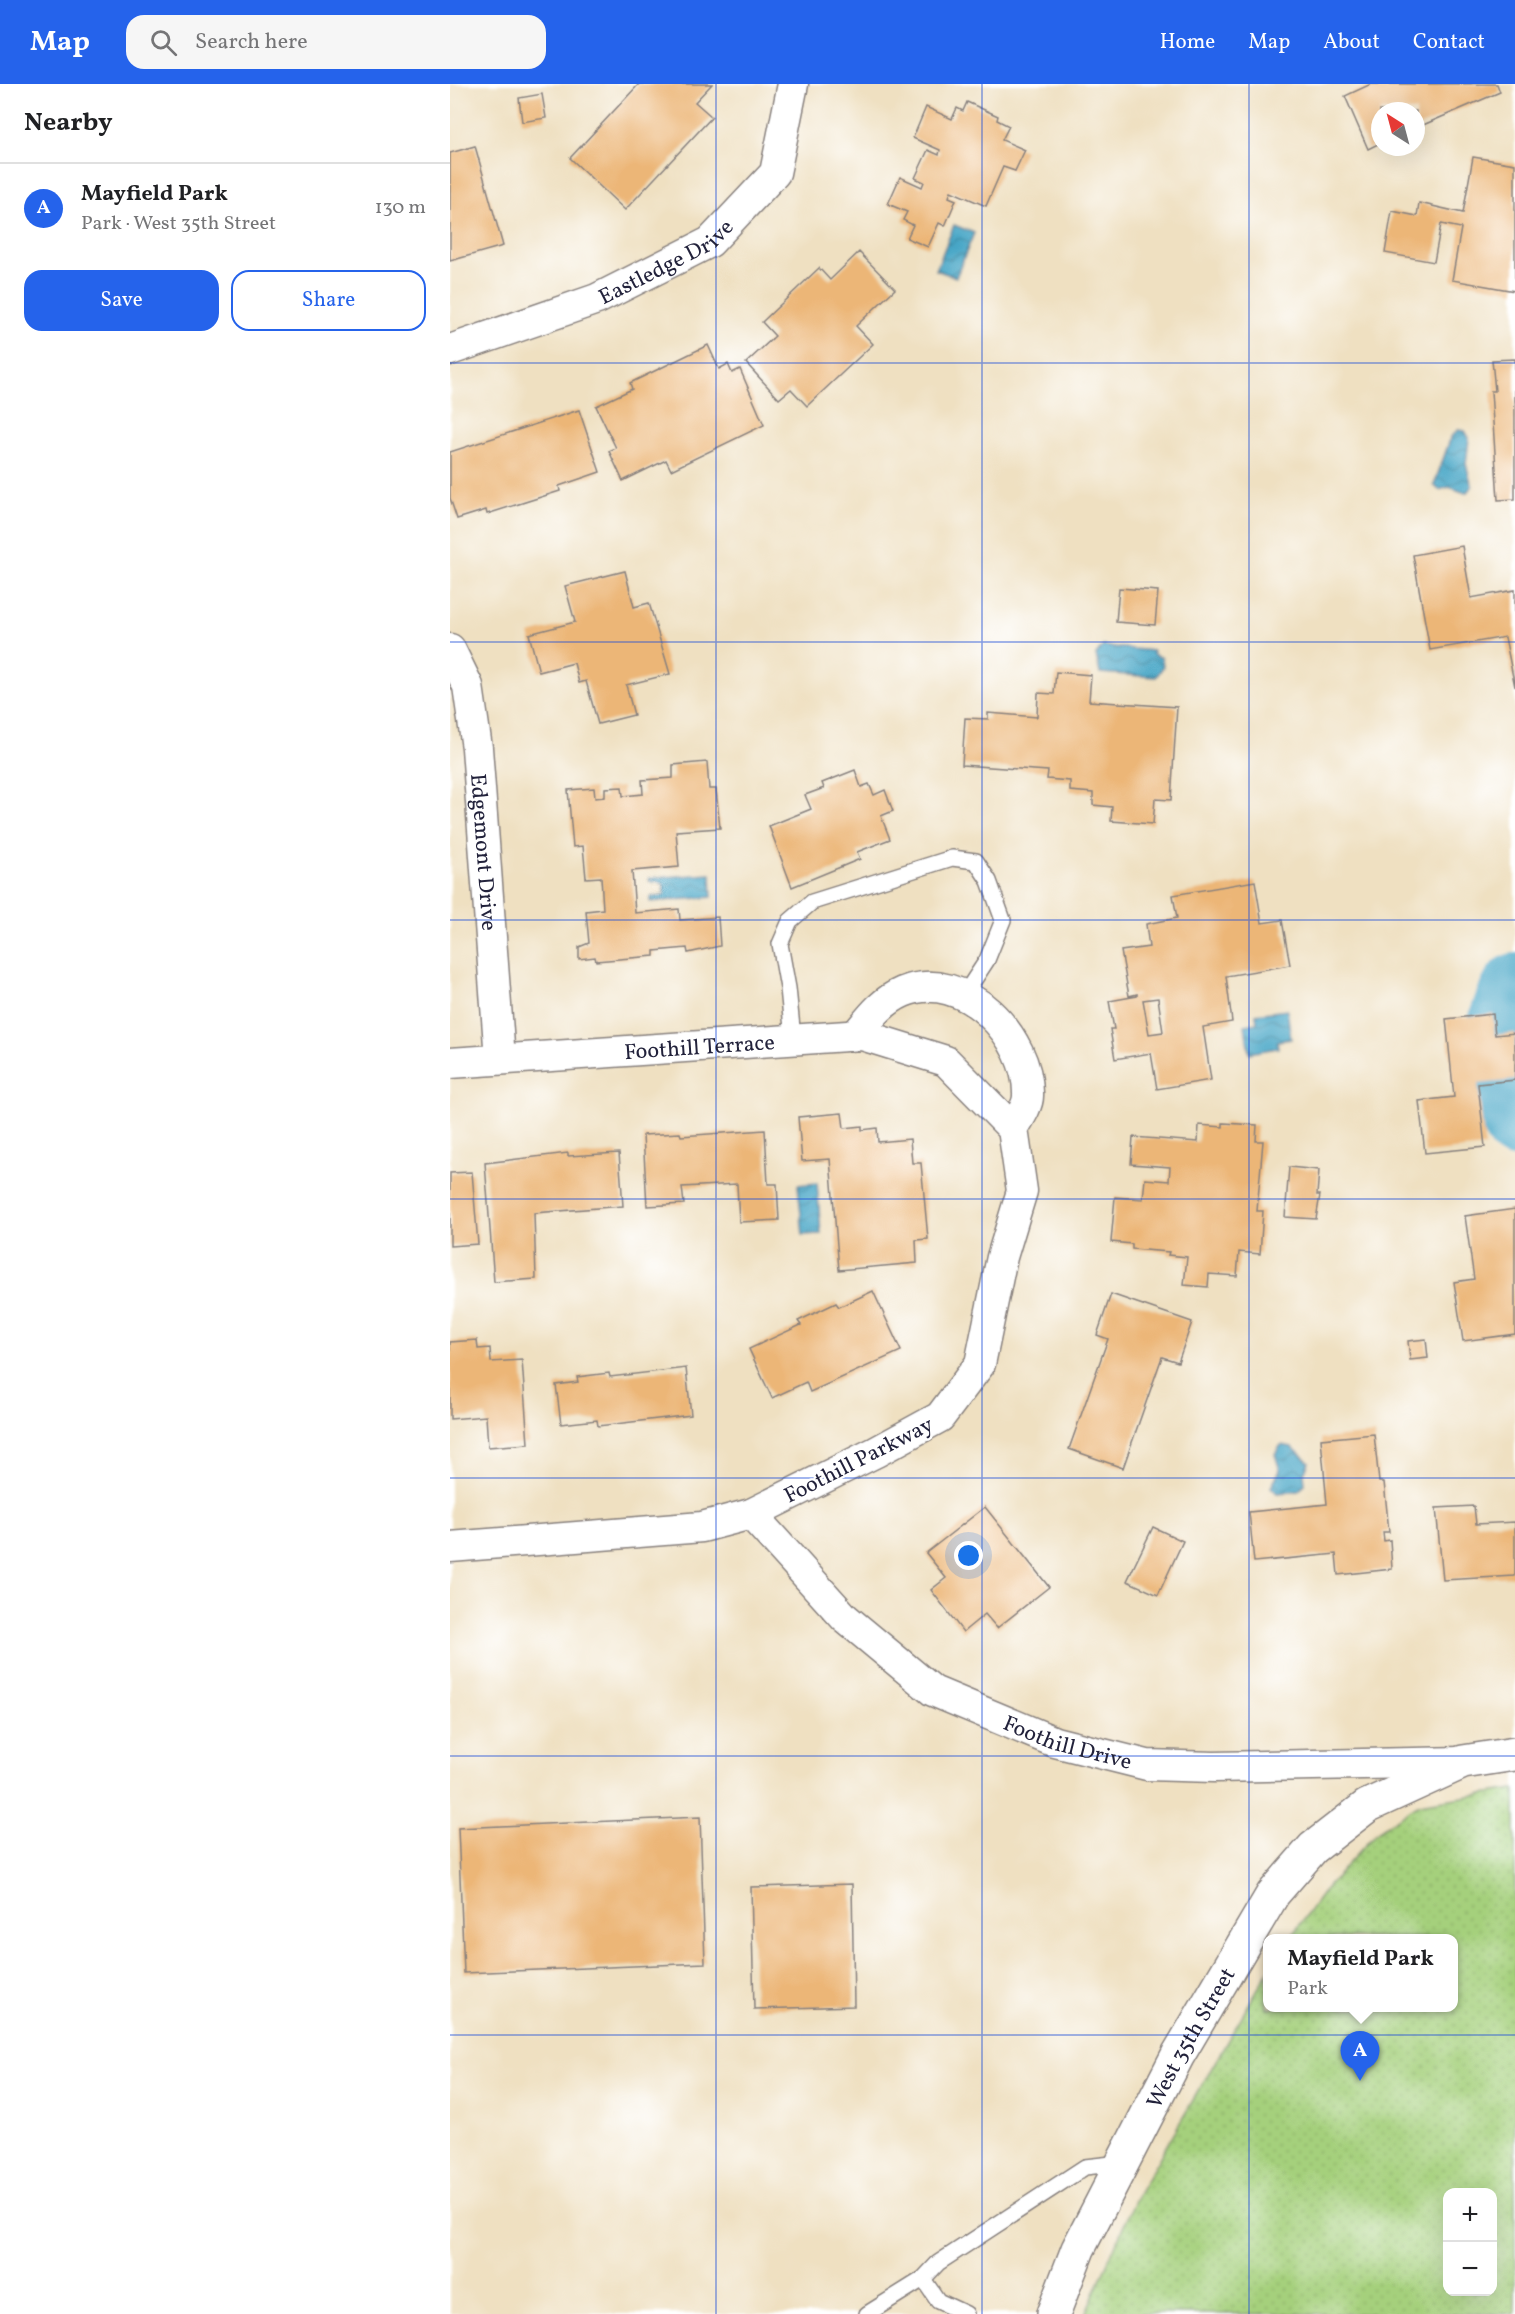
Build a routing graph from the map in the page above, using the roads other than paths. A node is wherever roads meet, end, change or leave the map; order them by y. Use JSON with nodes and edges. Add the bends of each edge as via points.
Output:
{"nodes":[{"id":1,"x":793,"y":84,"type":"edge"},
{"id":2,"x":450,"y":350,"type":"edge"},
{"id":3,"x":450,"y":649,"type":"edge"},
{"id":4,"x":964,"y":995,"type":"junction"},
{"id":5,"x":856,"y":1035,"type":"junction"},
{"id":6,"x":793,"y":1038,"type":"junction"},
{"id":7,"x":500,"y":1059,"type":"junction"},
{"id":8,"x":450,"y":1062,"type":"edge"},
{"id":9,"x":1014,"y":1129,"type":"junction"},
{"id":10,"x":751,"y":1514,"type":"junction"},
{"id":11,"x":450,"y":1547,"type":"edge"},
{"id":12,"x":1515,"y":1754,"type":"edge"},
{"id":13,"x":1463,"y":1761,"type":"junction"},
{"id":14,"x":1123,"y":2163,"type":"junction"},
{"id":15,"x":923,"y":2279,"type":"junction"},
{"id":16,"x":867,"y":2314,"type":"edge"},
{"id":17,"x":966,"y":2314,"type":"edge"},
{"id":18,"x":1053,"y":2314,"type":"edge"}],
"edges":[{"from":1,"to":2,"type":"street","name":"Eastledge Drive","via":[[775,173],[710,242],[597,299]]},
{"from":3,"to":7,"type":"street","name":"Edgemont Drive","via":[[468,686],[477,748]]},
{"from":4,"to":5,"type":"street","via":[[938,988],[905,991],[881,1004]]},
{"from":4,"to":6,"type":"lane","via":[[987,960],[1003,920],[989,881],[976,861],[952,858],[812,902],[790,921],[780,944]]},
{"from":4,"to":9,"type":"street","via":[[999,1019],[1022,1055],[1028,1098]]},
{"from":5,"to":6,"type":"street","name":"Foothill Terrace"},
{"from":5,"to":9,"type":"street","name":"Foothill Terrace","via":[[946,1061]]},
{"from":6,"to":7,"type":"street","name":"Foothill Terrace"},
{"from":7,"to":8,"type":"street","name":"Foothill Terrace"},
{"from":9,"to":10,"type":"street","name":"Foothill Parkway","via":[[1022,1191],[1002,1257],[980,1364],[940,1417]]},
{"from":10,"to":11,"type":"street","name":"Foothill Parkway","via":[[702,1527]]},
{"from":10,"to":13,"type":"street","name":"Foothill Drive","via":[[845,1618],[933,1691],[1055,1742],[1147,1765]]},
{"from":12,"to":13,"type":"street","name":"West 35th Street"},
{"from":13,"to":14,"type":"street","name":"West 35th Street","via":[[1367,1806],[1313,1848],[1273,1894],[1178,2055]]},
{"from":14,"to":15,"type":"lane","via":[[1085,2167],[938,2263]]},
{"from":14,"to":18,"type":"street","name":"West 35th Street","via":[[1078,2248]]},
{"from":15,"to":16,"type":"lane"},
{"from":15,"to":17,"type":"lane","via":[[938,2301]]}]}
